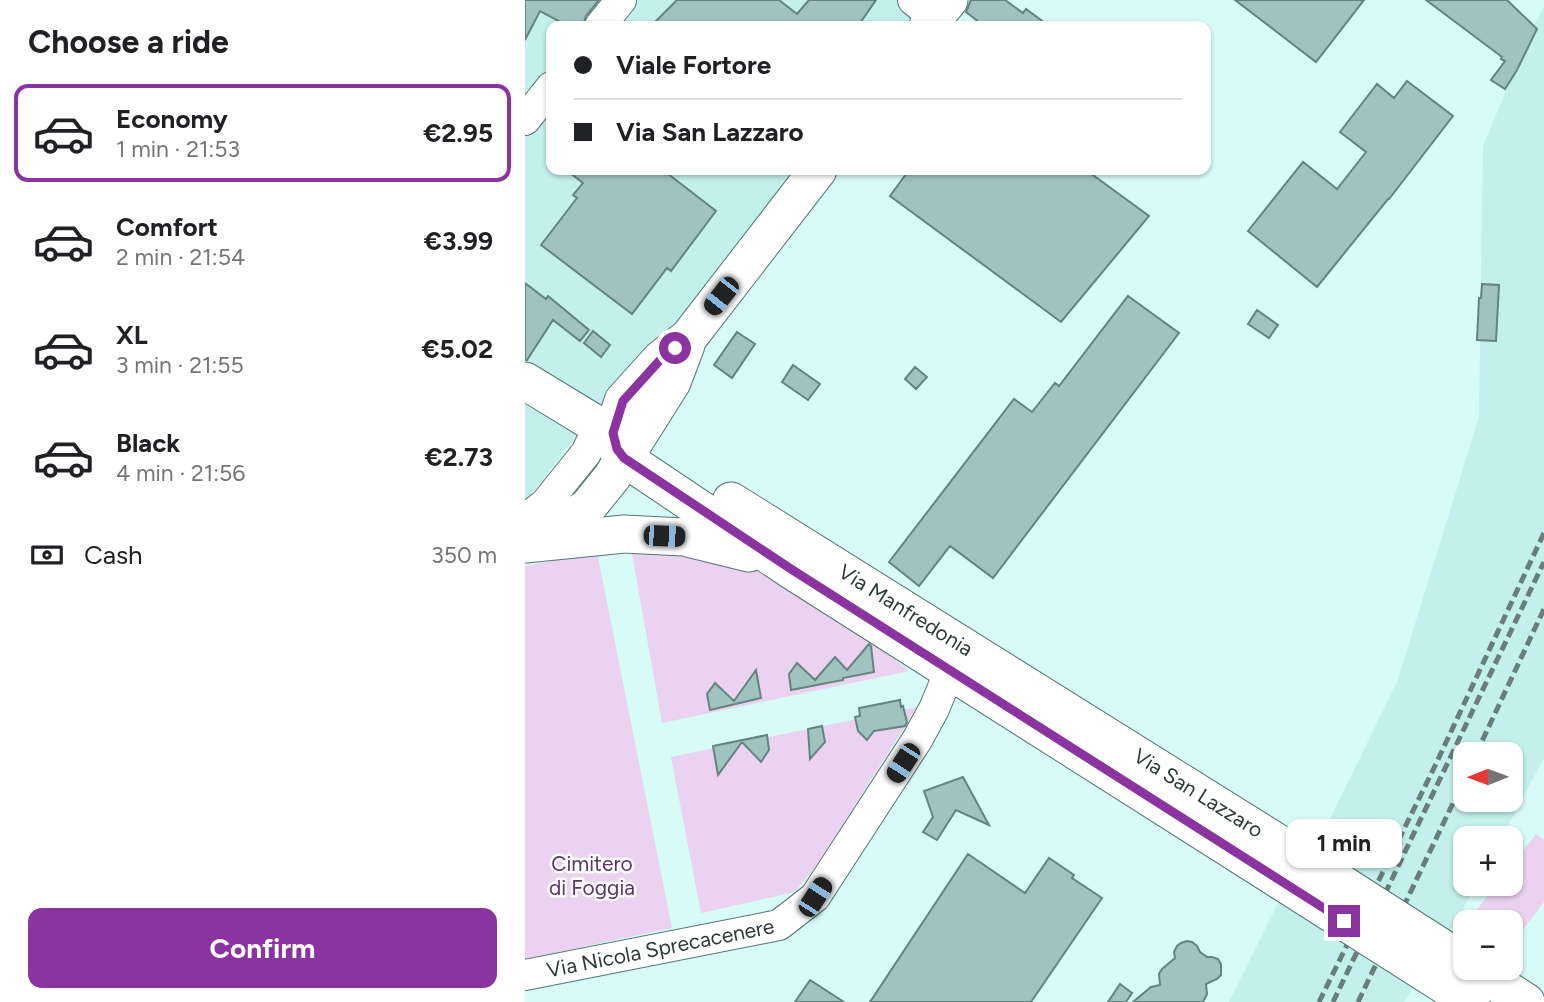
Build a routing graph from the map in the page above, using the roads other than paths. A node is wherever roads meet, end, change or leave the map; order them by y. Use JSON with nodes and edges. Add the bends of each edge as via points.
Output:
{"nodes":[{"id":1,"x":621,"y":0,"type":"edge"},
{"id":2,"x":604,"y":21,"type":"edge"},
{"id":3,"x":546,"y":93,"type":"edge"},
{"id":4,"x":525,"y":120,"type":"edge"},
{"id":5,"x":814,"y":175,"type":"edge"},
{"id":6,"x":525,"y":381,"type":"edge"},
{"id":7,"x":618,"y":432,"type":"junction"},
{"id":8,"x":525,"y":519,"type":"edge"},
{"id":9,"x":525,"y":535,"type":"edge"},
{"id":10,"x":525,"y":544,"type":"edge"},
{"id":11,"x":791,"y":569,"type":"junction"},
{"id":12,"x":959,"y":659,"type":"junction"},
{"id":13,"x":1453,"y":969,"type":"edge"},
{"id":14,"x":525,"y":975,"type":"edge"},
{"id":15,"x":1473,"y":980,"type":"edge"},
{"id":16,"x":1525,"y":1002,"type":"edge"}],
"edges":[{"from":1,"to":2,"type":"street"},
{"from":3,"to":4,"type":"street"},
{"from":5,"to":7,"type":"main road","via":[[689,337],[672,382]]},
{"from":6,"to":7,"type":"main road","via":[[559,403],[600,409]]},
{"from":7,"to":8,"type":"street","via":[[586,453],[545,504]]},
{"from":7,"to":9,"type":"main road","via":[[612,477],[587,508],[555,528]]},
{"from":7,"to":11,"type":"main road","name":"Via Manfredonia"},
{"from":7,"to":12,"type":"main road","name":"Via Manfredonia"},
{"from":10,"to":11,"type":"main road","via":[[624,534],[684,537],[748,552]]},
{"from":11,"to":12,"type":"main road","name":"Via Manfredonia"},
{"from":12,"to":13,"type":"main road","name":"Via San Lazzaro","bridge":true},
{"from":12,"to":14,"type":"street","name":"Via Nicola Sprecacenere","via":[[917,740],[815,897],[779,925]]},
{"from":15,"to":16,"type":"main road","name":"Via San Lazzaro"}]}
